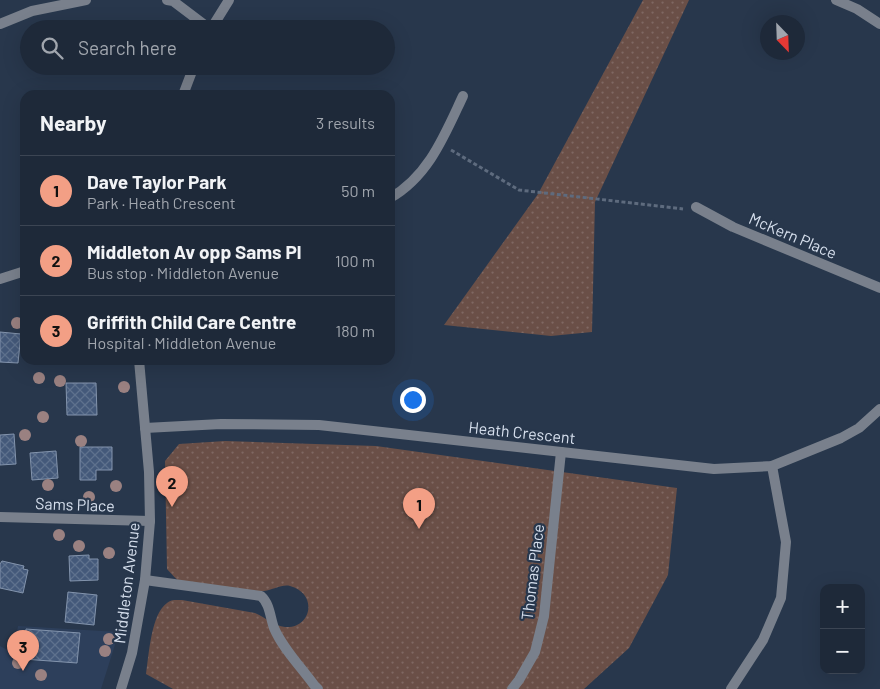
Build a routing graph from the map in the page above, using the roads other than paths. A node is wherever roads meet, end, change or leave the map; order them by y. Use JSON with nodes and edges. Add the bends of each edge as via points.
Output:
{"nodes":[{"id":1,"x":86,"y":0,"type":"edge"},
{"id":2,"x":167,"y":0,"type":"edge"},
{"id":3,"x":229,"y":0,"type":"edge"},
{"id":4,"x":836,"y":0,"type":"edge"},
{"id":5,"x":199,"y":20,"type":"edge"},
{"id":6,"x":217,"y":20,"type":"edge"},
{"id":7,"x":0,"y":24,"type":"edge"},
{"id":8,"x":880,"y":24,"type":"edge"},
{"id":9,"x":191,"y":75,"type":"edge"},
{"id":10,"x":185,"y":90,"type":"edge"},
{"id":11,"x":463,"y":96,"type":"dead end"},
{"id":12,"x":395,"y":195,"type":"edge"},
{"id":13,"x":696,"y":207,"type":"road end"},
{"id":14,"x":20,"y":273,"type":"edge"},
{"id":15,"x":0,"y":279,"type":"edge"},
{"id":16,"x":880,"y":288,"type":"edge"},
{"id":17,"x":139,"y":365,"type":"edge"},
{"id":18,"x":880,"y":409,"type":"edge"},
{"id":19,"x":145,"y":428,"type":"junction"},
{"id":20,"x":561,"y":452,"type":"junction"},
{"id":21,"x":772,"y":466,"type":"junction"},
{"id":22,"x":0,"y":517,"type":"edge"},
{"id":23,"x":150,"y":521,"type":"junction"},
{"id":24,"x":145,"y":580,"type":"junction"},
{"id":25,"x":121,"y":689,"type":"edge"},
{"id":26,"x":318,"y":689,"type":"edge"},
{"id":27,"x":512,"y":689,"type":"edge"},
{"id":28,"x":731,"y":689,"type":"edge"}],
"edges":[{"from":1,"to":7,"type":"street","via":[[32,11]]},
{"from":2,"to":5,"type":"street"},
{"from":3,"to":6,"type":"street"},
{"from":4,"to":8,"type":"street"},
{"from":9,"to":10,"type":"street"},
{"from":11,"to":12,"type":"street","via":[[422,173]]},
{"from":13,"to":16,"type":"street","name":"McKern Place","via":[[733,227]]},
{"from":14,"to":15,"type":"street"},
{"from":17,"to":19,"type":"street","name":"Middleton Avenue"},
{"from":18,"to":21,"type":"street","name":"Heath Crescent","via":[[859,428],[841,438]]},
{"from":19,"to":20,"type":"street","name":"Heath Crescent","via":[[221,424],[319,425]]},
{"from":19,"to":23,"type":"street","name":"Middleton Avenue"},
{"from":20,"to":21,"type":"street","name":"Heath Crescent","via":[[714,469]]},
{"from":20,"to":27,"type":"street","name":"Thomas Place","via":[[544,616],[535,652]]},
{"from":21,"to":28,"type":"street","via":[[786,542],[781,598],[763,640]]},
{"from":22,"to":23,"type":"street","name":"Sams Place"},
{"from":23,"to":24,"type":"street","name":"Middleton Avenue"},
{"from":24,"to":25,"type":"street","name":"Middleton Avenue","via":[[132,653]]},
{"from":24,"to":26,"type":"street","via":[[261,596],[266,601],[281,641]]}]}
